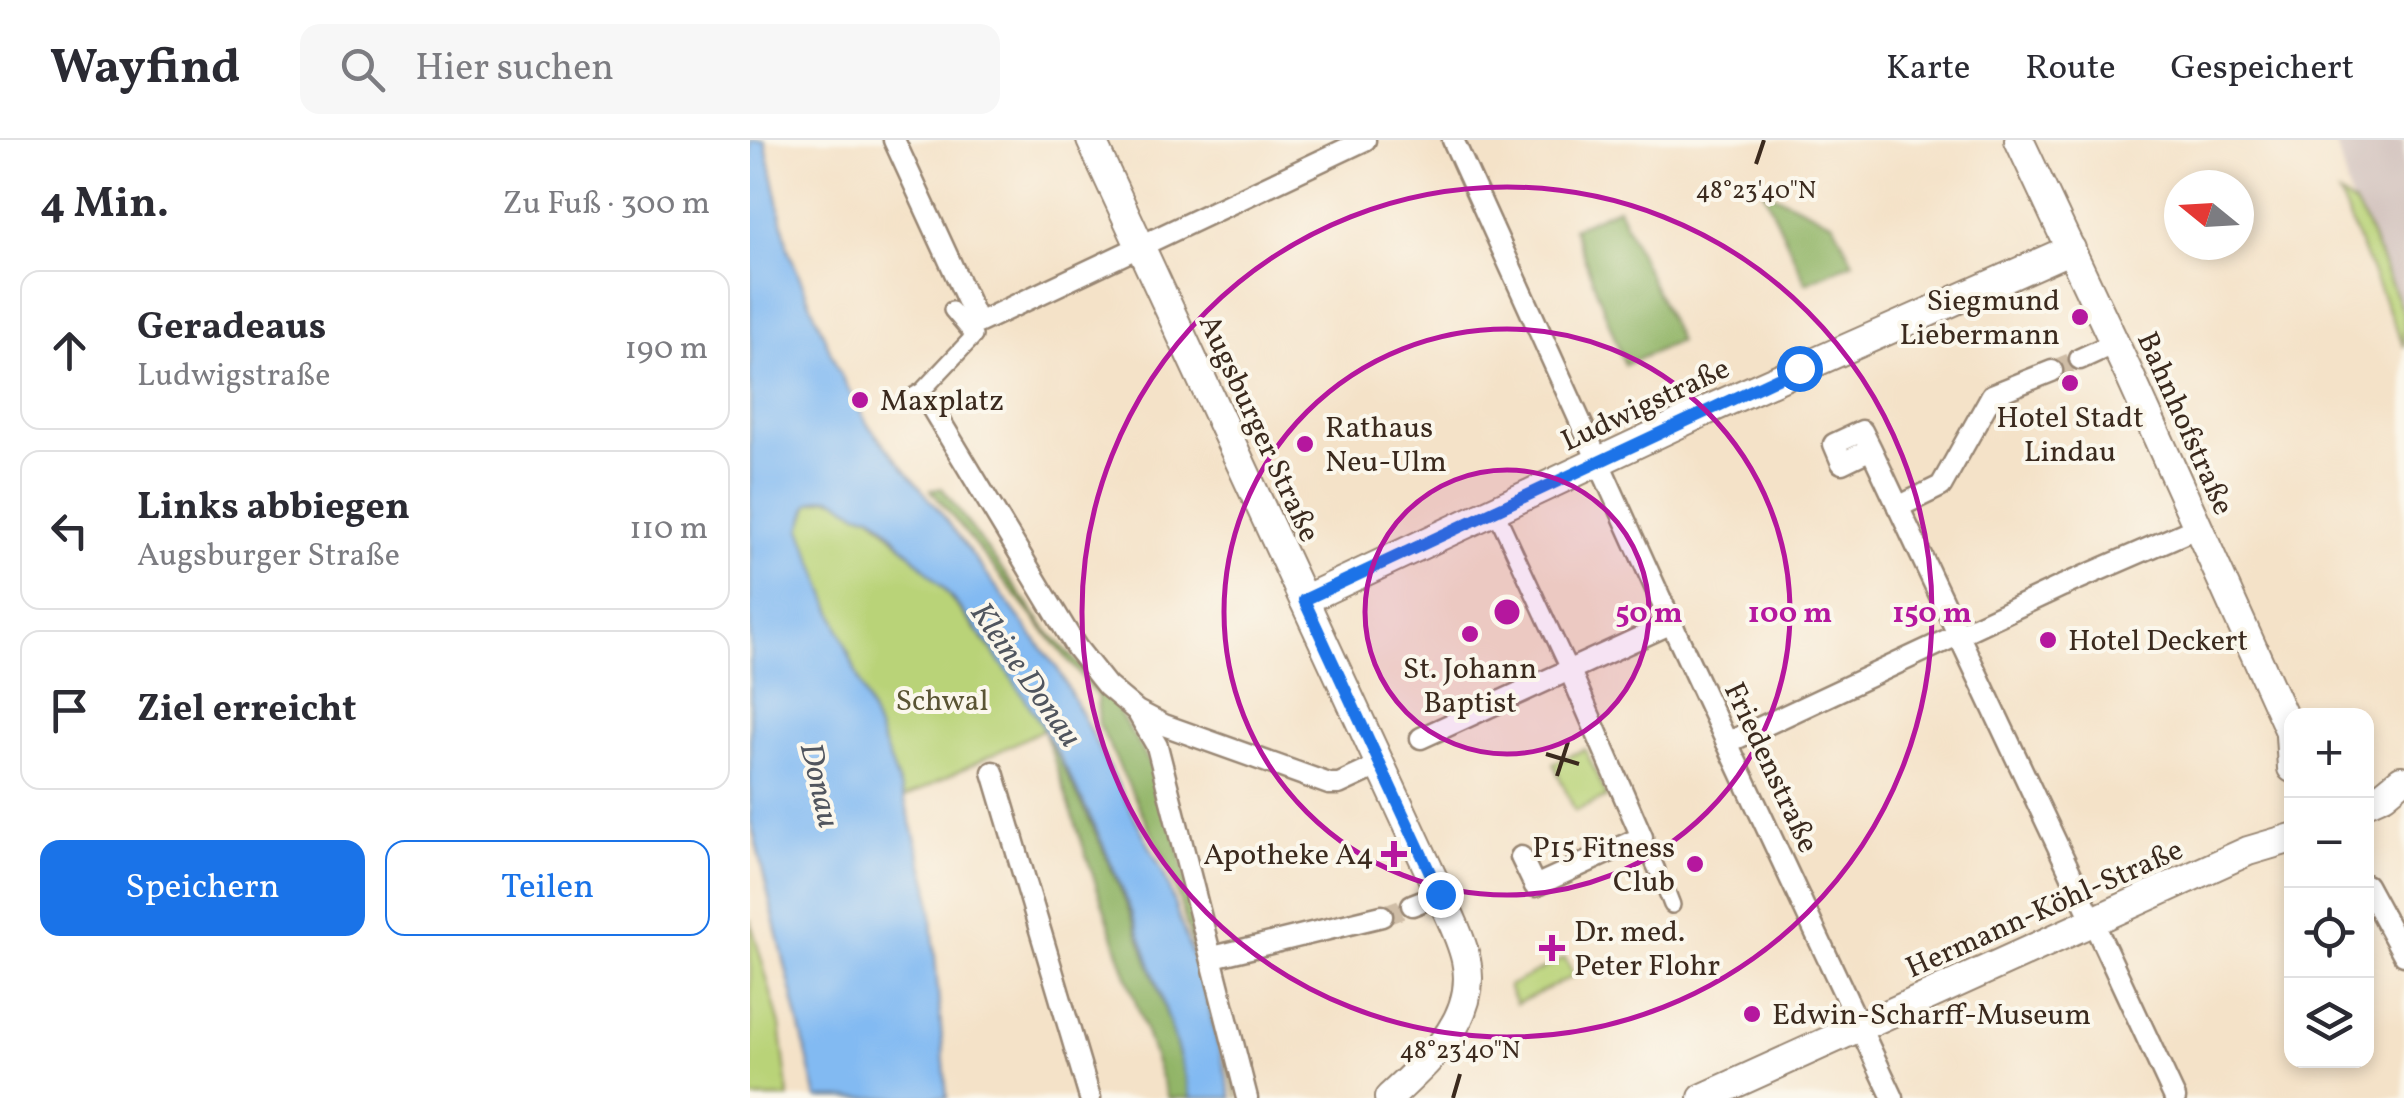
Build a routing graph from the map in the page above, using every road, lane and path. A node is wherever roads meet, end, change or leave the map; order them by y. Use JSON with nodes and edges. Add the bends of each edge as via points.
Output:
{"nodes":[{"id":1,"x":894,"y":140,"type":"edge"},
{"id":2,"x":1091,"y":140,"type":"edge"},
{"id":3,"x":1364,"y":140,"type":"edge"},
{"id":4,"x":1452,"y":140,"type":"edge"},
{"id":5,"x":2019,"y":140,"type":"edge"},
{"id":6,"x":1140,"y":244,"type":"junction"},
{"id":7,"x":2071,"y":249,"type":"junction"},
{"id":8,"x":952,"y":310,"type":"dead end"},
{"id":9,"x":2115,"y":344,"type":"junction"},
{"id":10,"x":2080,"y":359,"type":"tunnel mouth"},
{"id":11,"x":2052,"y":371,"type":"tunnel mouth"},
{"id":12,"x":923,"y":397,"type":"joint"},
{"id":13,"x":1871,"y":449,"type":"dead end"},
{"id":14,"x":1597,"y":461,"type":"junction"},
{"id":15,"x":1898,"y":507,"type":"junction"},
{"id":16,"x":1494,"y":510,"type":"junction"},
{"id":17,"x":2198,"y":528,"type":"junction"},
{"id":18,"x":1304,"y":600,"type":"junction"},
{"id":19,"x":1672,"y":624,"type":"junction"},
{"id":20,"x":1958,"y":635,"type":"junction"},
{"id":21,"x":1570,"y":671,"type":"junction"},
{"id":22,"x":1137,"y":711,"type":"junction"},
{"id":23,"x":2284,"y":719,"type":"edge"},
{"id":24,"x":1421,"y":738,"type":"dead end"},
{"id":25,"x":1727,"y":743,"type":"junction"},
{"id":26,"x":1380,"y":766,"type":"junction"},
{"id":27,"x":994,"y":772,"type":"dead end"},
{"id":28,"x":2402,"y":779,"type":"edge"},
{"id":29,"x":2374,"y":787,"type":"edge"},
{"id":30,"x":2374,"y":798,"type":"edge"},
{"id":31,"x":2284,"y":828,"type":"edge"},
{"id":32,"x":1642,"y":837,"type":"junction"},
{"id":33,"x":2284,"y":840,"type":"edge"},
{"id":34,"x":2248,"y":851,"type":"junction"},
{"id":35,"x":1521,"y":858,"type":"dead end"},
{"id":36,"x":1657,"y":870,"type":"dead end"},
{"id":37,"x":2367,"y":888,"type":"edge"},
{"id":38,"x":1440,"y":894,"type":"junction"},
{"id":39,"x":1412,"y":905,"type":"tunnel mouth"},
{"id":40,"x":1382,"y":916,"type":"tunnel mouth"},
{"id":41,"x":2093,"y":921,"type":"junction"},
{"id":42,"x":2404,"y":955,"type":"edge"},
{"id":43,"x":1214,"y":957,"type":"junction"},
{"id":44,"x":1860,"y":1026,"type":"junction"},
{"id":45,"x":1090,"y":1098,"type":"edge"},
{"id":46,"x":1247,"y":1098,"type":"edge"},
{"id":47,"x":1389,"y":1098,"type":"edge"},
{"id":48,"x":1702,"y":1098,"type":"edge"},
{"id":49,"x":1893,"y":1098,"type":"edge"},
{"id":50,"x":2176,"y":1098,"type":"edge"}],
"edges":[{"from":1,"to":6,"type":"street","via":[[978,323]]},
{"from":2,"to":6,"type":"street","name":"Augsburger Straße"},
{"from":3,"to":6,"type":"street"},
{"from":4,"to":14,"type":"street","name":"Friedenstraße"},
{"from":5,"to":7,"type":"street","name":"Bahnhofstraße"},
{"from":6,"to":18,"type":"street","name":"Augsburger Straße"},
{"from":7,"to":9,"type":"street","name":"Bahnhofstraße"},
{"from":7,"to":14,"type":"street","name":"Ludwigstraße"},
{"from":8,"to":12,"type":"street","via":[[974,336]]},
{"from":9,"to":10,"type":"street"},
{"from":9,"to":17,"type":"street","name":"Bahnhofstraße"},
{"from":11,"to":15,"type":"street","via":[[1992,394],[1941,486]]},
{"from":12,"to":22,"type":"street","via":[[1076,647]]},
{"from":13,"to":15,"type":"street"},
{"from":14,"to":16,"type":"street","name":"Ludwigstraße"},
{"from":14,"to":19,"type":"street","name":"Friedenstraße"},
{"from":15,"to":20,"type":"street"},
{"from":16,"to":18,"type":"street","name":"Ludwigstraße"},
{"from":16,"to":21,"type":"street"},
{"from":17,"to":20,"type":"street"},
{"from":17,"to":23,"type":"street","name":"Bahnhofstraße"},
{"from":18,"to":26,"type":"street","name":"Augsburger Straße"},
{"from":19,"to":21,"type":"street"},
{"from":19,"to":25,"type":"street","name":"Friedenstraße"},
{"from":20,"to":25,"type":"street"},
{"from":20,"to":41,"type":"street"},
{"from":21,"to":24,"type":"street"},
{"from":21,"to":32,"type":"street"},
{"from":22,"to":26,"type":"street","via":[[1329,784]]},
{"from":22,"to":43,"type":"street","via":[[1157,746]]},
{"from":25,"to":44,"type":"street","name":"Friedenstraße"},
{"from":26,"to":38,"type":"street","name":"Augsburger Straße"},
{"from":27,"to":45,"type":"street"},
{"from":28,"to":29,"type":"street"},
{"from":28,"to":30,"type":"street"},
{"from":31,"to":34,"type":"street","name":"Hermann-Köhl-Straße"},
{"from":32,"to":35,"type":"street","via":[[1535,886]]},
{"from":32,"to":36,"type":"street"},
{"from":33,"to":34,"type":"street","name":"Hermann-Köhl-Straße"},
{"from":34,"to":41,"type":"street","name":"Hermann-Köhl-Straße"},
{"from":37,"to":42,"type":"street"},
{"from":38,"to":39,"type":"street"},
{"from":38,"to":47,"type":"street","name":"Augsburger Straße","via":[[1468,972],[1458,1020]]},
{"from":40,"to":43,"type":"street"},
{"from":41,"to":44,"type":"street","name":"Hermann-Köhl-Straße"},
{"from":41,"to":50,"type":"street"},
{"from":43,"to":46,"type":"street"},
{"from":44,"to":48,"type":"street","name":"Hermann-Köhl-Straße"},
{"from":44,"to":49,"type":"street","name":"Friedenstraße"}]}
